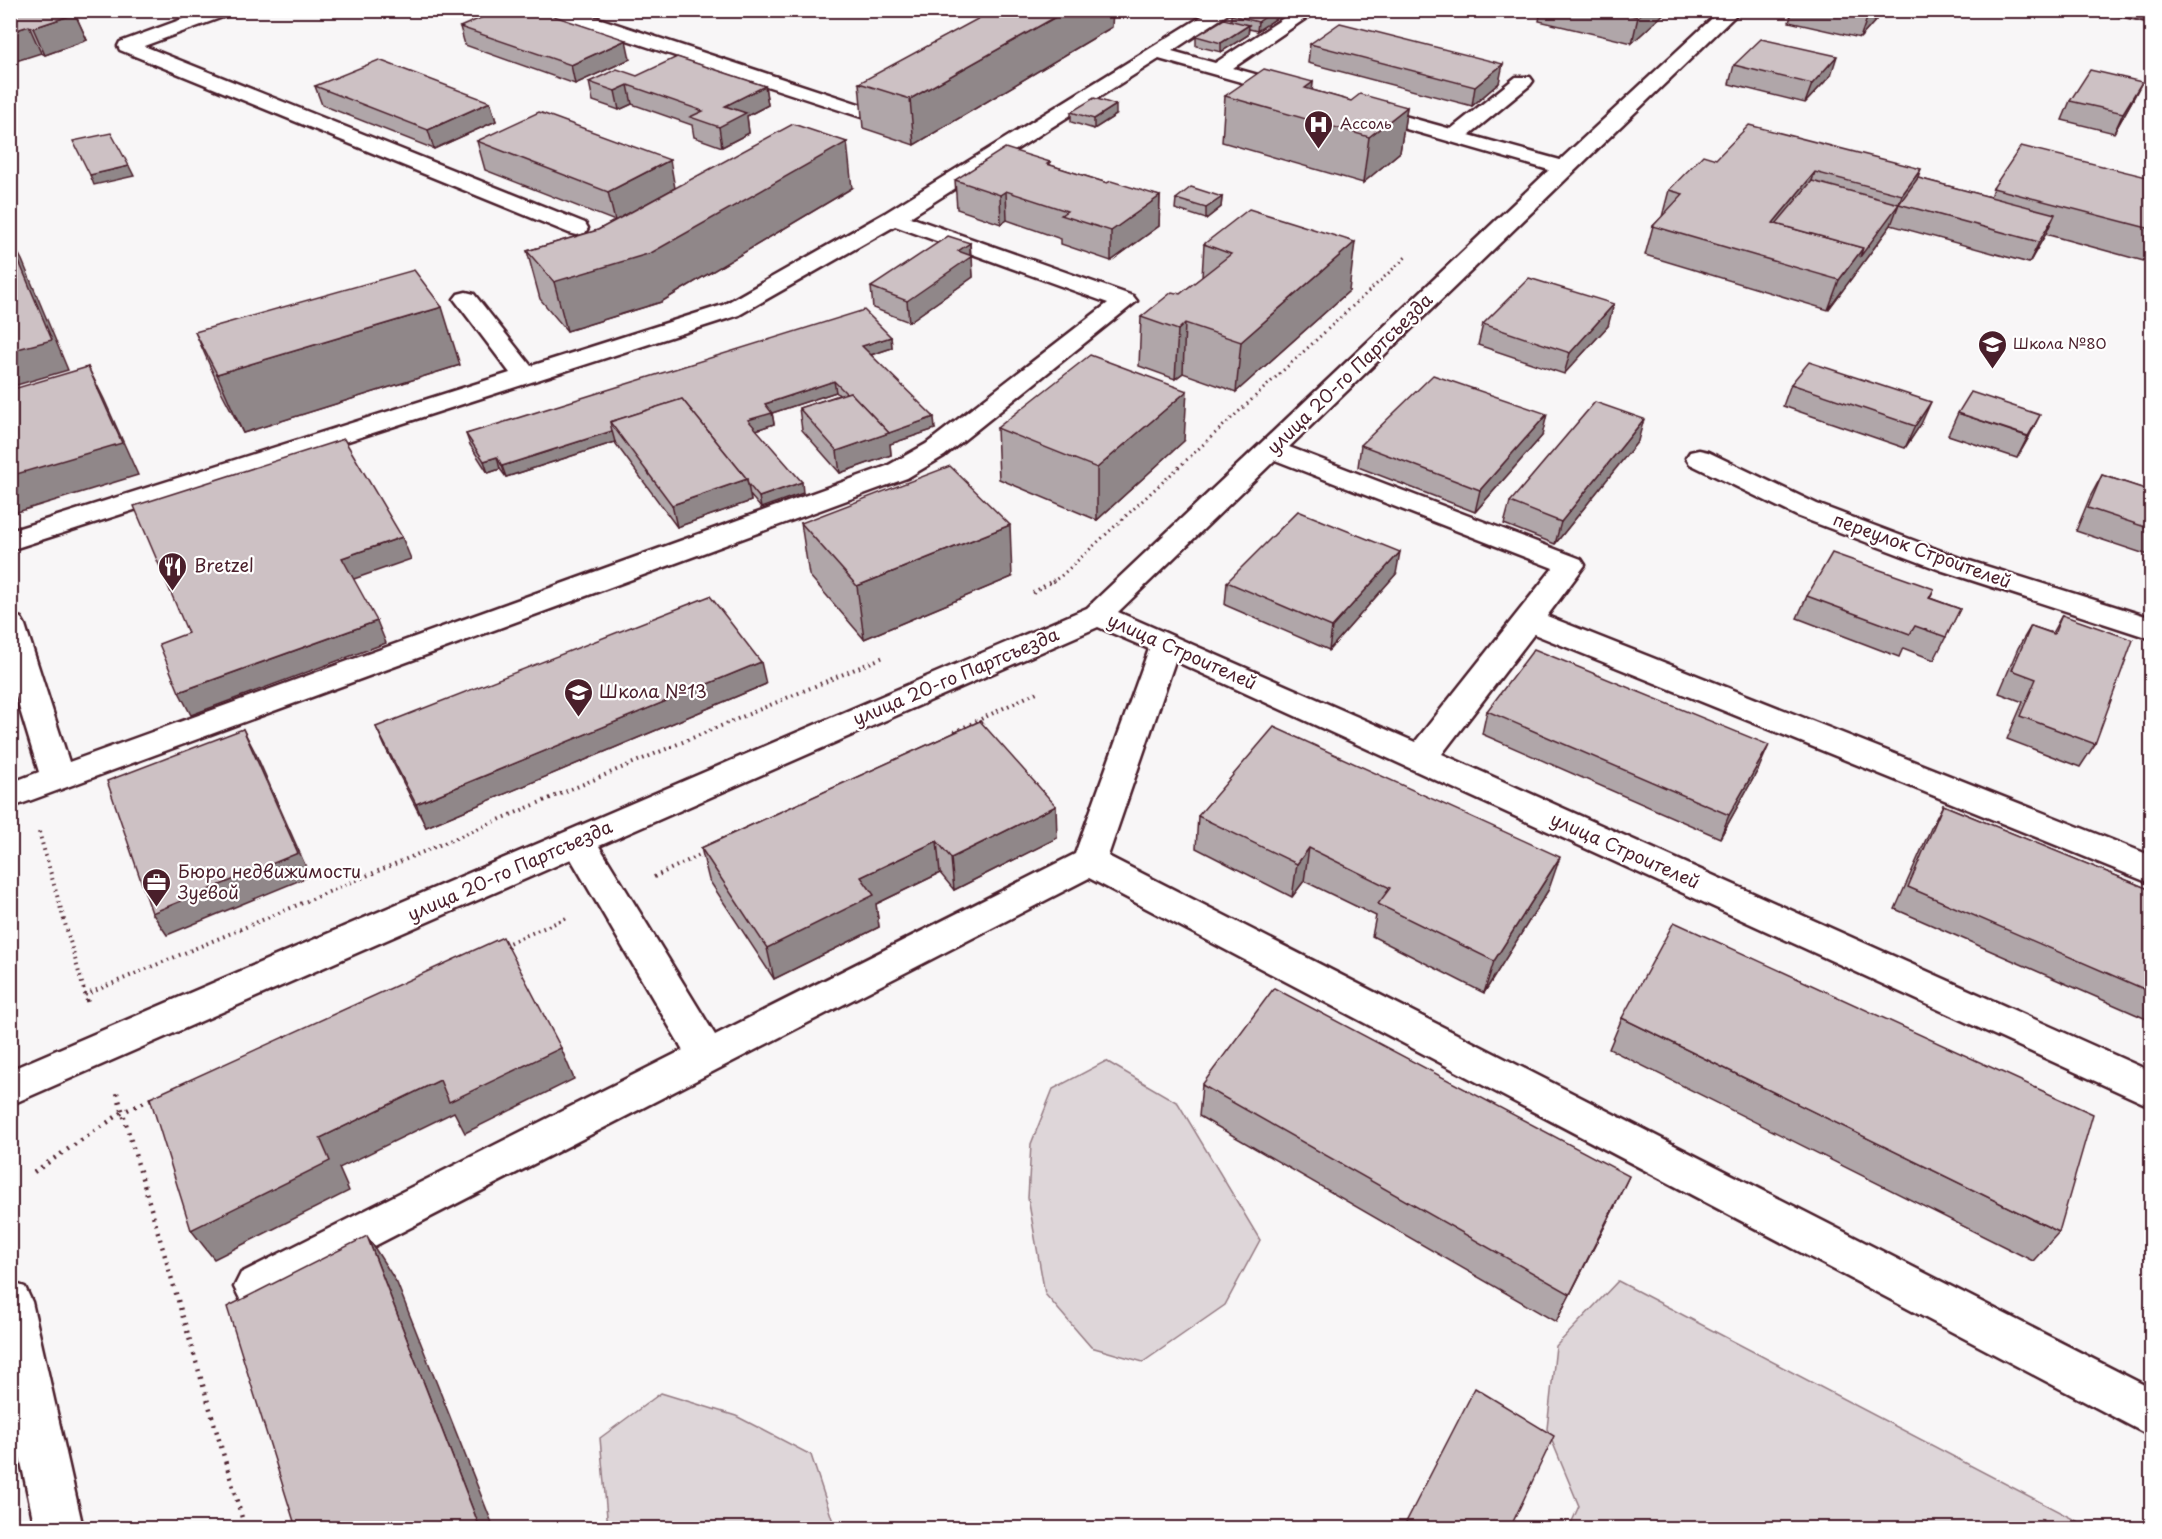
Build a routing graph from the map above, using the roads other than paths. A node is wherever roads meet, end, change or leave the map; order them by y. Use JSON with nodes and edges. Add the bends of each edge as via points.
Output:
{"nodes":[{"id":1,"x":225,"y":10,"type":"edge"},
{"id":2,"x":554,"y":10,"type":"edge"},
{"id":3,"x":1225,"y":10,"type":"edge"},
{"id":4,"x":1309,"y":10,"type":"edge"},
{"id":5,"x":1732,"y":10,"type":"edge"},
{"id":6,"x":2122,"y":10,"type":"edge"},
{"id":7,"x":2151,"y":17,"type":"edge"},
{"id":8,"x":1157,"y":53,"type":"junction"},
{"id":9,"x":1218,"y":70,"type":"junction"},
{"id":10,"x":1522,"y":81,"type":"dead end"},
{"id":11,"x":914,"y":84,"type":"edge"},
{"id":12,"x":1308,"y":96,"type":"edge"},
{"id":13,"x":1342,"y":105,"type":"edge"},
{"id":14,"x":1454,"y":137,"type":"junction"},
{"id":15,"x":1564,"y":168,"type":"junction"},
{"id":16,"x":893,"y":218,"type":"junction"},
{"id":17,"x":577,"y":228,"type":"dead end"},
{"id":18,"x":466,"y":299,"type":"dead end"},
{"id":19,"x":525,"y":375,"type":"junction"},
{"id":20,"x":1272,"y":450,"type":"junction"},
{"id":21,"x":1700,"y":458,"type":"dead end"},
{"id":22,"x":10,"y":541,"type":"edge"},
{"id":23,"x":1098,"y":615,"type":"junction"},
{"id":24,"x":1528,"y":620,"type":"junction"},
{"id":25,"x":10,"y":625,"type":"edge"},
{"id":26,"x":2151,"y":629,"type":"edge"},
{"id":27,"x":1166,"y":644,"type":"junction"},
{"id":28,"x":1421,"y":758,"type":"junction"},
{"id":29,"x":58,"y":779,"type":"junction"},
{"id":30,"x":19,"y":793,"type":"edge"},
{"id":31,"x":578,"y":841,"type":"junction"},
{"id":32,"x":1089,"y":862,"type":"junction"},
{"id":33,"x":2151,"y":871,"type":"edge"},
{"id":34,"x":707,"y":1056,"type":"junction"},
{"id":35,"x":10,"y":1088,"type":"edge"},
{"id":36,"x":2151,"y":1090,"type":"edge"},
{"id":37,"x":256,"y":1287,"type":"dead end"},
{"id":38,"x":10,"y":1302,"type":"edge"},
{"id":39,"x":2151,"y":1413,"type":"edge"},
{"id":40,"x":59,"y":1528,"type":"edge"}],
"edges":[{"from":1,"to":17,"type":"street","via":[[127,46]]},
{"from":2,"to":11,"type":"street","via":[[864,112]]},
{"from":3,"to":8,"type":"street"},
{"from":4,"to":9,"type":"street"},
{"from":5,"to":15,"type":"street","name":"улица 20-го Партсъезда"},
{"from":6,"to":7,"type":"street"},
{"from":8,"to":9,"type":"street"},
{"from":8,"to":16,"type":"street"},
{"from":9,"to":12,"type":"street"},
{"from":10,"to":14,"type":"street"},
{"from":13,"to":14,"type":"street"},
{"from":14,"to":15,"type":"street"},
{"from":15,"to":20,"type":"street","name":"улица 20-го Партсъезда"},
{"from":16,"to":19,"type":"street","via":[[731,310]]},
{"from":16,"to":29,"type":"street","via":[[1125,301],[935,450],[897,472]]},
{"from":18,"to":19,"type":"street"},
{"from":19,"to":22,"type":"street"},
{"from":20,"to":23,"type":"street","name":"улица 20-го Партсъезда"},
{"from":20,"to":24,"type":"street","via":[[1571,565]]},
{"from":21,"to":26,"type":"street","name":"переулок Строителей","via":[[1808,510],[1950,564]]},
{"from":23,"to":27,"type":"street","name":"улица Строителей"},
{"from":23,"to":31,"type":"street","name":"улица 20-го Партсъезда"},
{"from":24,"to":28,"type":"street"},
{"from":24,"to":33,"type":"street"},
{"from":25,"to":29,"type":"street"},
{"from":27,"to":28,"type":"street","name":"улица Строителей"},
{"from":27,"to":32,"type":"street"},
{"from":28,"to":36,"type":"street","name":"улица Строителей"},
{"from":29,"to":30,"type":"street"},
{"from":31,"to":34,"type":"street"},
{"from":31,"to":35,"type":"street","name":"улица 20-го Партсъезда"},
{"from":32,"to":34,"type":"street"},
{"from":32,"to":39,"type":"street"},
{"from":34,"to":37,"type":"street"},
{"from":38,"to":40,"type":"street"}]}
